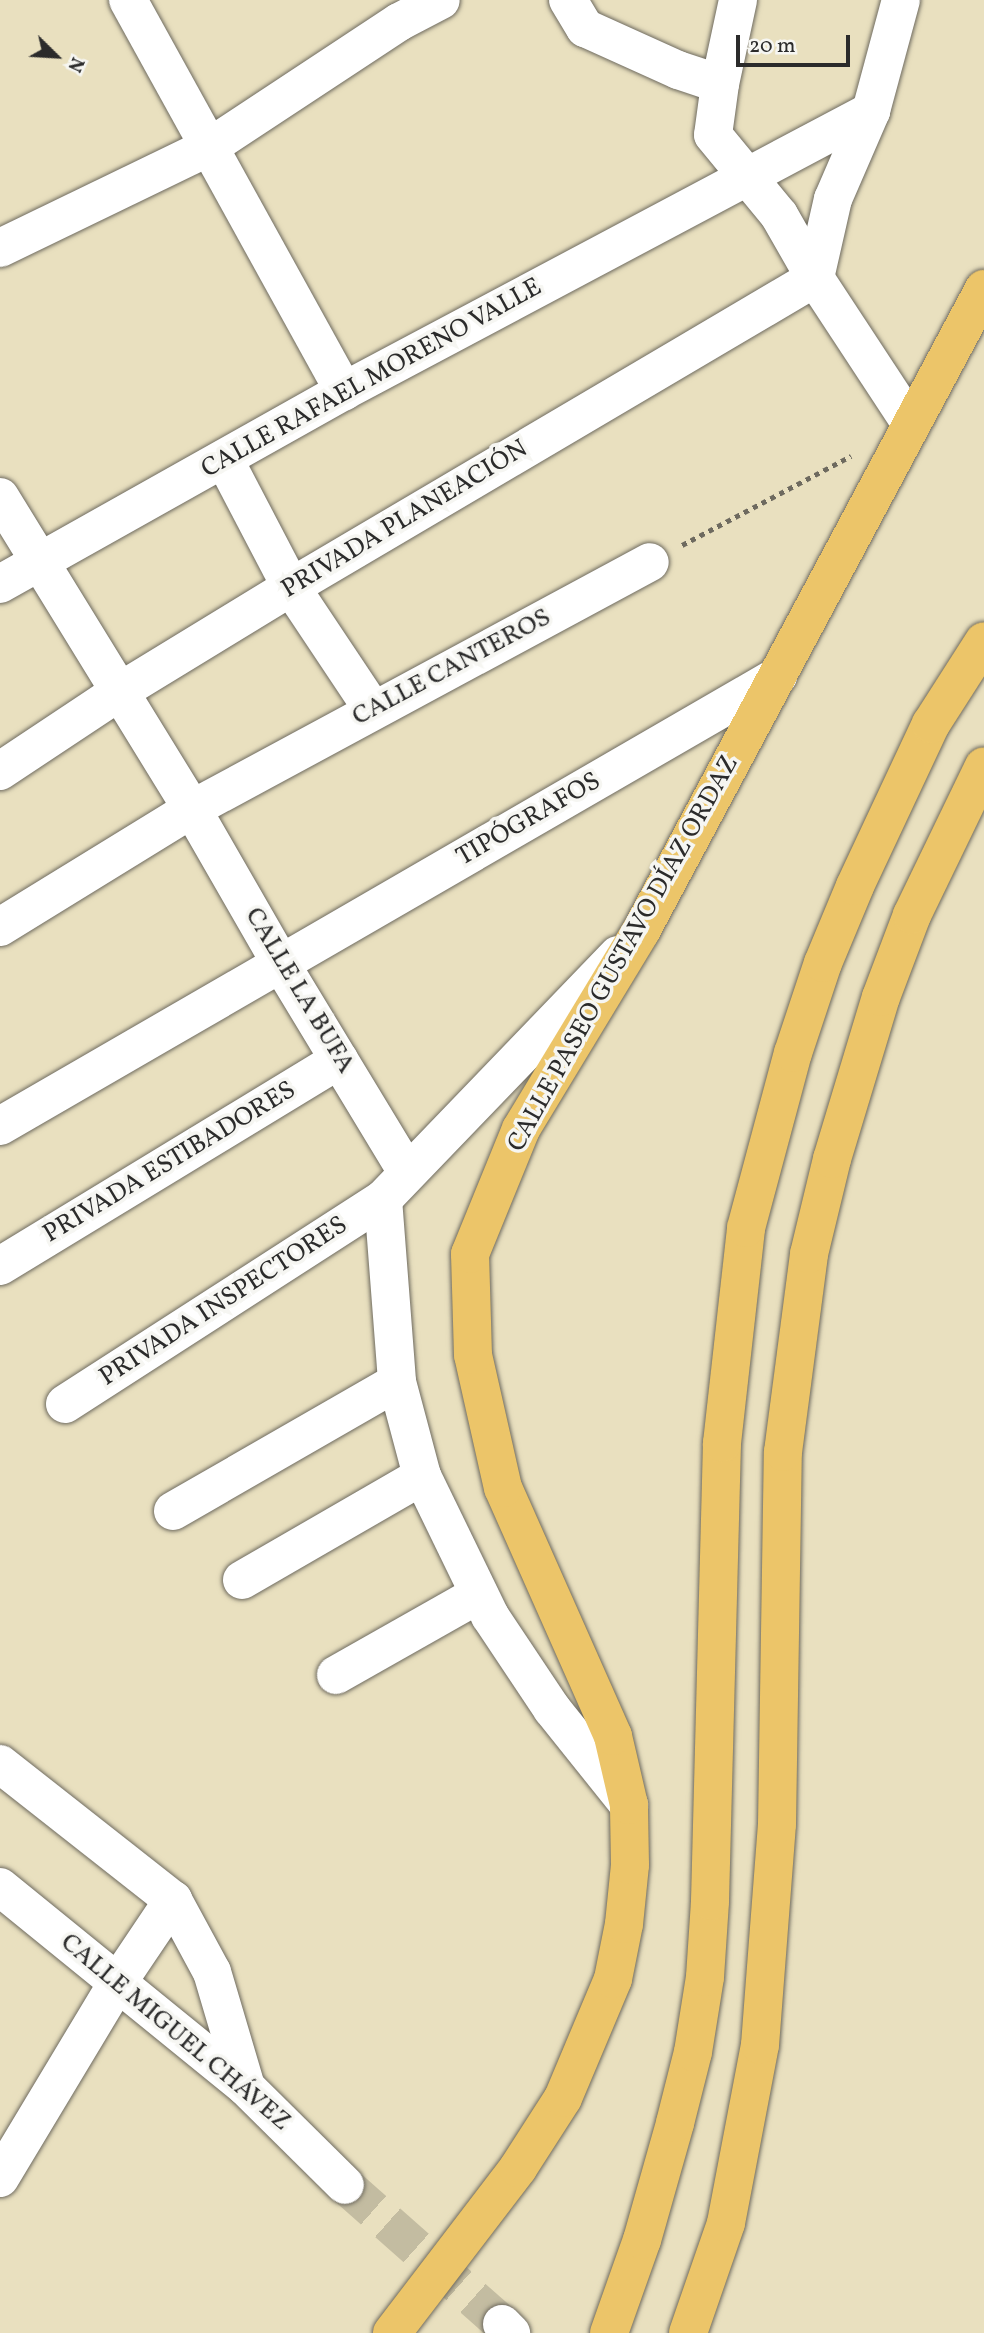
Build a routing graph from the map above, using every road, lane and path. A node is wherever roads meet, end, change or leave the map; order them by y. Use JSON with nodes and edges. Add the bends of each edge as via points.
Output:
{"nodes":[{"id":1,"x":128,"y":0,"type":"edge"},
{"id":2,"x":441,"y":0,"type":"edge"},
{"id":3,"x":568,"y":0,"type":"edge"},
{"id":4,"x":738,"y":0,"type":"edge"},
{"id":5,"x":901,"y":0,"type":"edge"},
{"id":6,"x":393,"y":11,"type":"edge"},
{"id":7,"x":720,"y":84,"type":"junction"},
{"id":8,"x":871,"y":111,"type":"junction"},
{"id":9,"x":211,"y":146,"type":"junction"},
{"id":10,"x":746,"y":177,"type":"junction"},
{"id":11,"x":0,"y":248,"type":"edge"},
{"id":12,"x":815,"y":278,"type":"junction"},
{"id":13,"x":984,"y":289,"type":"edge"},
{"id":14,"x":344,"y":391,"type":"junction"},
{"id":15,"x":911,"y":424,"type":"junction"},
{"id":16,"x":852,"y":455,"type":"dead end"},
{"id":17,"x":224,"y":460,"type":"junction"},
{"id":18,"x":0,"y":498,"type":"edge"},
{"id":19,"x":650,"y":562,"type":"joint"},
{"id":20,"x":38,"y":564,"type":"junction"},
{"id":21,"x":0,"y":584,"type":"edge"},
{"id":22,"x":291,"y":587,"type":"junction"},
{"id":23,"x":984,"y":640,"type":"edge"},
{"id":24,"x":778,"y":676,"type":"junction"},
{"id":25,"x":119,"y":692,"type":"junction"},
{"id":26,"x":373,"y":710,"type":"junction"},
{"id":27,"x":984,"y":766,"type":"edge"},
{"id":28,"x":0,"y":771,"type":"edge"},
{"id":29,"x":192,"y":809,"type":"junction"},
{"id":30,"x":0,"y":927,"type":"edge"},
{"id":31,"x":641,"y":930,"type":"junction"},
{"id":32,"x":281,"y":964,"type":"junction"},
{"id":33,"x":339,"y":1060,"type":"junction"},
{"id":34,"x":0,"y":1126,"type":"edge"},
{"id":35,"x":395,"y":1186,"type":"junction"},
{"id":36,"x":0,"y":1266,"type":"edge"},
{"id":37,"x":397,"y":1382,"type":"junction"},
{"id":38,"x":65,"y":1404,"type":"dead end"},
{"id":39,"x":422,"y":1476,"type":"junction"},
{"id":40,"x":173,"y":1511,"type":"dead end"},
{"id":41,"x":242,"y":1580,"type":"dead end"},
{"id":42,"x":479,"y":1594,"type":"junction"},
{"id":43,"x":336,"y":1675,"type":"dead end"},
{"id":44,"x":0,"y":1764,"type":"edge"},
{"id":45,"x":629,"y":1805,"type":"junction"},
{"id":46,"x":0,"y":1887,"type":"edge"},
{"id":47,"x":173,"y":1900,"type":"junction"},
{"id":48,"x":118,"y":1982,"type":"junction"},
{"id":49,"x":246,"y":2087,"type":"junction"},
{"id":50,"x":0,"y":2178,"type":"edge"},
{"id":51,"x":345,"y":2185,"type":"tunnel mouth"},
{"id":52,"x":392,"y":2333,"type":"edge"},
{"id":53,"x":609,"y":2333,"type":"edge"},
{"id":54,"x":688,"y":2333,"type":"edge"}],
"edges":[{"from":1,"to":9,"type":"street"},
{"from":2,"to":6,"type":"street"},
{"from":3,"to":7,"type":"street","via":[[585,28]]},
{"from":4,"to":7,"type":"street"},
{"from":5,"to":8,"type":"street"},
{"from":6,"to":9,"type":"street"},
{"from":7,"to":10,"type":"street","via":[[713,135]]},
{"from":8,"to":10,"type":"street","name":"CALLE RAFAEL MORENO VALLE"},
{"from":8,"to":12,"type":"street","via":[[833,199]]},
{"from":9,"to":11,"type":"street"},
{"from":9,"to":14,"type":"street"},
{"from":10,"to":12,"type":"street","via":[[779,215]]},
{"from":10,"to":14,"type":"street","name":"CALLE RAFAEL MORENO VALLE"},
{"from":12,"to":15,"type":"street"},
{"from":12,"to":22,"type":"street","name":"PRIVADA PLANEACIÓN"},
{"from":13,"to":15,"type":"main road","name":"CALLE PASEO GUSTAVO DÍAZ ORDAZ"},
{"from":14,"to":17,"type":"street","name":"CALLE RAFAEL MORENO VALLE"},
{"from":15,"to":24,"type":"main road","name":"CALLE PASEO GUSTAVO DÍAZ ORDAZ"},
{"from":16,"to":19,"type":"path"},
{"from":17,"to":20,"type":"street","name":"CALLE RAFAEL MORENO VALLE"},
{"from":17,"to":22,"type":"street"},
{"from":18,"to":20,"type":"street","name":"CALLE LA BUFA"},
{"from":19,"to":26,"type":"street","name":"CALLE CANTEROS"},
{"from":20,"to":21,"type":"street","name":"CALLE RAFAEL MORENO VALLE"},
{"from":20,"to":25,"type":"street","name":"CALLE LA BUFA"},
{"from":22,"to":25,"type":"street","name":"PRIVADA PLANEACIÓN"},
{"from":22,"to":26,"type":"street"},
{"from":23,"to":53,"type":"main road","via":[[931,724],[823,963],[793,1053],[746,1228],[722,1443],[705,1977],[675,2123],[642,2240]]},
{"from":24,"to":31,"type":"main road","name":"CALLE PASEO GUSTAVO DÍAZ ORDAZ"},
{"from":24,"to":32,"type":"street","name":"TIPÓGRAFOS"},
{"from":25,"to":28,"type":"street","name":"PRIVADA PLANEACIÓN"},
{"from":25,"to":29,"type":"street","name":"CALLE LA BUFA"},
{"from":26,"to":29,"type":"street","name":"CALLE CANTEROS"},
{"from":27,"to":54,"type":"main road","via":[[912,915],[881,997],[809,1254],[783,1452],[777,1824],[760,2045],[726,2223]]},
{"from":29,"to":30,"type":"street","name":"CALLE CANTEROS"},
{"from":29,"to":32,"type":"street","name":"CALLE LA BUFA"},
{"from":31,"to":35,"type":"street","name":"PRIVADA INSPECTORES"},
{"from":31,"to":45,"type":"main road","name":"CALLE PASEO GUSTAVO DÍAZ ORDAZ","via":[[521,1129],[470,1254],[473,1356],[503,1488],[613,1736]]},
{"from":32,"to":33,"type":"street","name":"CALLE LA BUFA"},
{"from":32,"to":34,"type":"street","name":"TIPÓGRAFOS"},
{"from":33,"to":35,"type":"street","name":"CALLE LA BUFA"},
{"from":33,"to":36,"type":"street","name":"PRIVADA ESTIBADORES"},
{"from":35,"to":37,"type":"street"},
{"from":35,"to":38,"type":"street","name":"PRIVADA INSPECTORES"},
{"from":37,"to":39,"type":"street"},
{"from":37,"to":40,"type":"street"},
{"from":39,"to":41,"type":"street"},
{"from":39,"to":42,"type":"street"},
{"from":42,"to":43,"type":"street"},
{"from":42,"to":45,"type":"street","via":[[552,1709]]},
{"from":44,"to":47,"type":"street"},
{"from":45,"to":52,"type":"main road","name":"CALLE PASEO GUSTAVO DÍAZ ORDAZ","via":[[630,1865],[613,1979],[568,2086],[519,2168]]},
{"from":46,"to":48,"type":"street","name":"CALLE MIGUEL CHÁVEZ"},
{"from":47,"to":48,"type":"street"},
{"from":47,"to":49,"type":"street","via":[[212,1972]]},
{"from":48,"to":49,"type":"street","name":"CALLE MIGUEL CHÁVEZ"},
{"from":48,"to":50,"type":"street"},
{"from":49,"to":51,"type":"street","name":"CALLE MIGUEL CHÁVEZ"}]}
